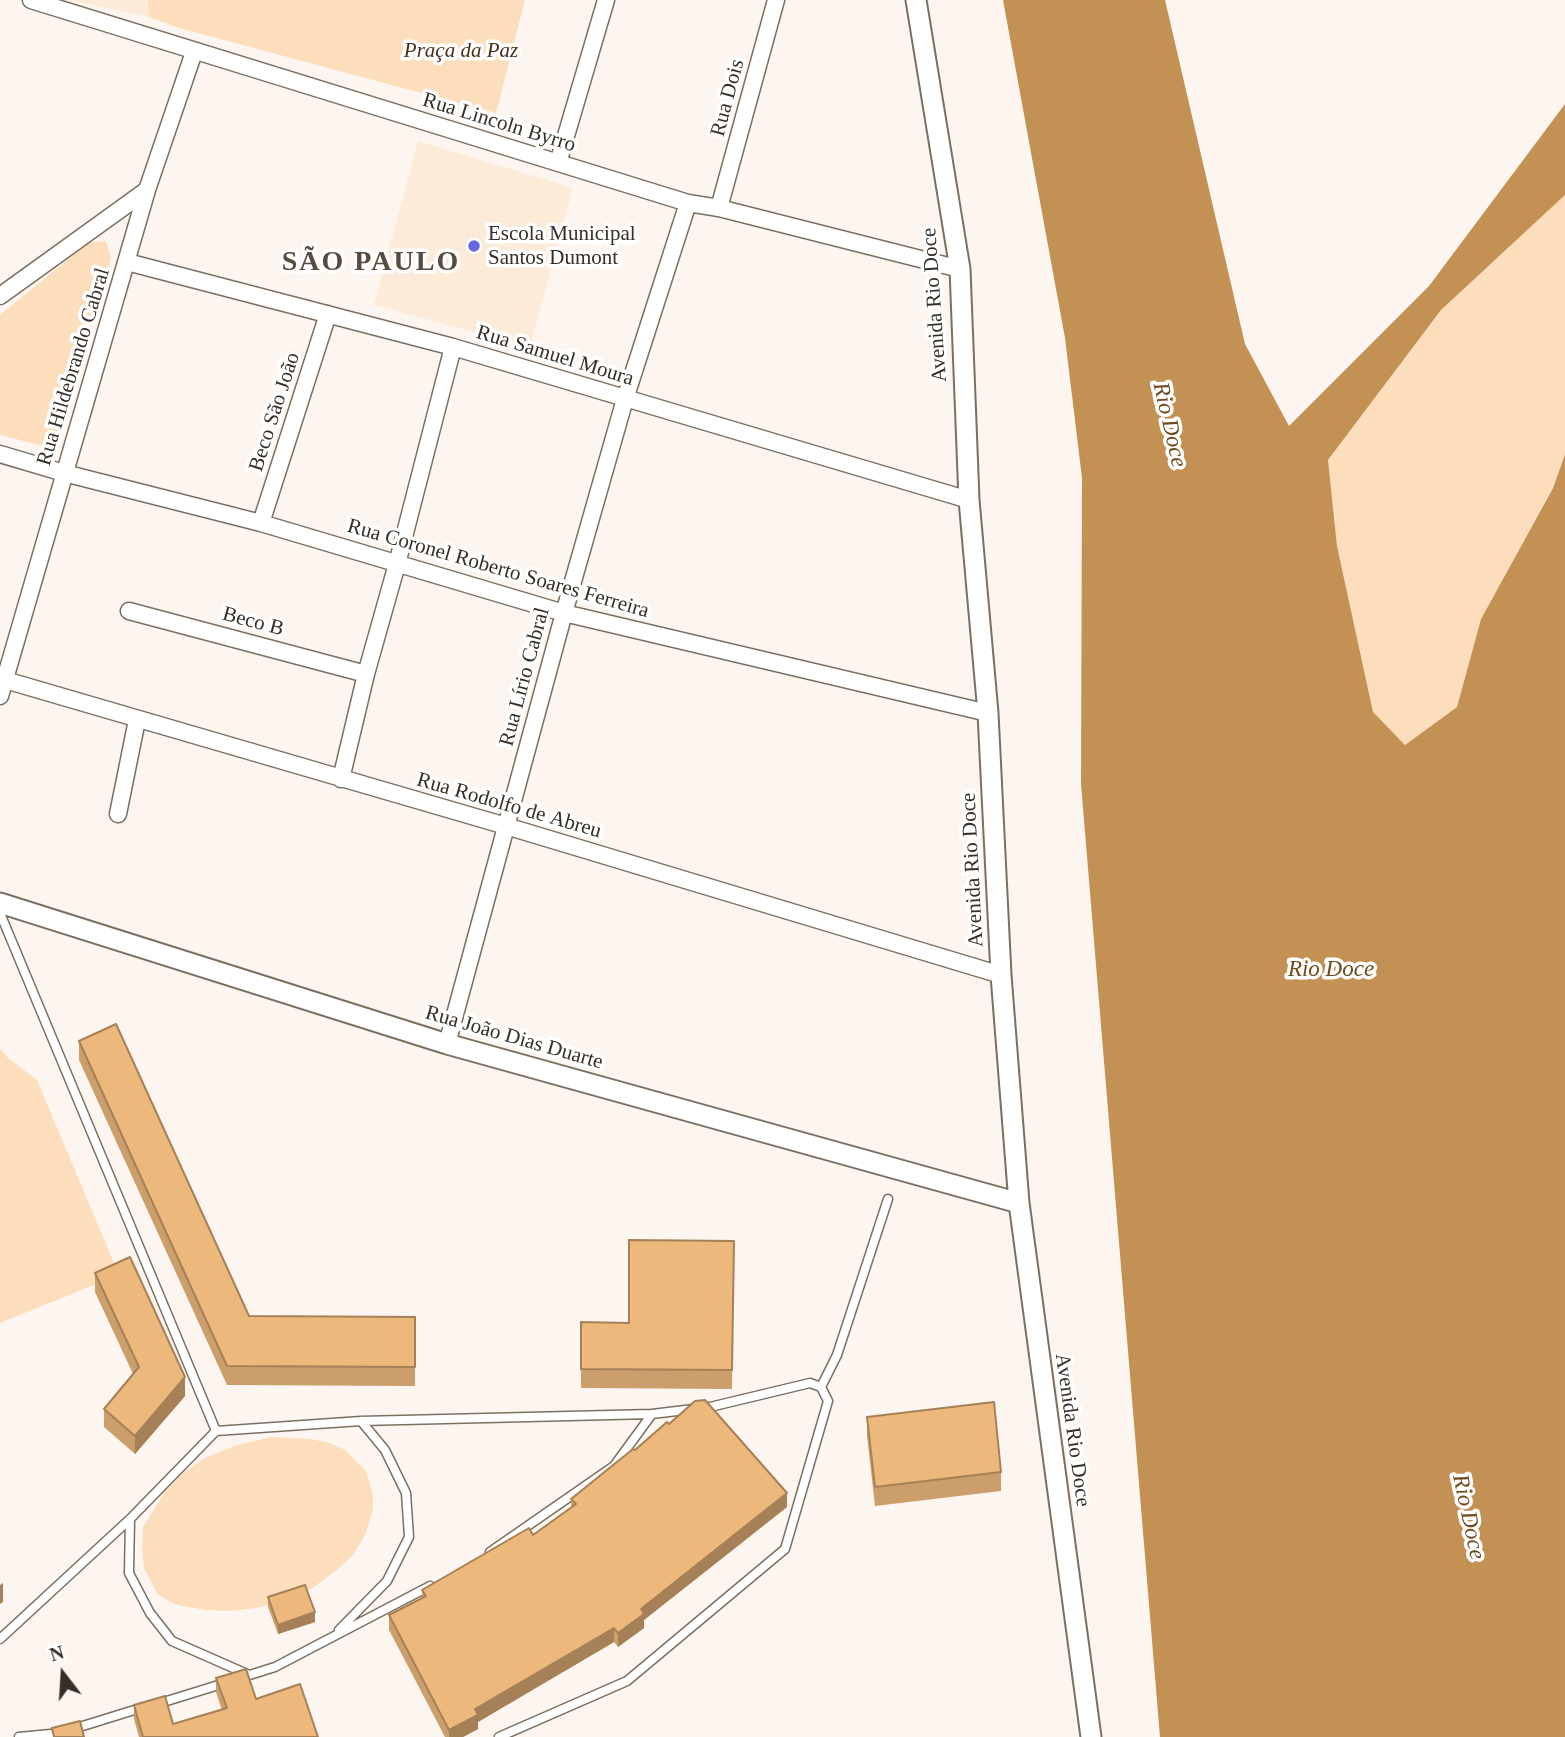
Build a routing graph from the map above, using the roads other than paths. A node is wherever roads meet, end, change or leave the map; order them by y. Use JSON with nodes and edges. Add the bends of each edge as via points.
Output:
{"nodes":[{"id":1,"x":31,"y":0,"type":"edge"},
{"id":2,"x":606,"y":0,"type":"edge"},
{"id":3,"x":776,"y":0,"type":"edge"},
{"id":4,"x":916,"y":0,"type":"edge"},
{"id":5,"x":194,"y":52,"type":"junction"},
{"id":6,"x":558,"y":163,"type":"junction"},
{"id":7,"x":146,"y":190,"type":"junction"},
{"id":8,"x":688,"y":202,"type":"junction"},
{"id":9,"x":719,"y":208,"type":"junction"},
{"id":10,"x":127,"y":262,"type":"junction"},
{"id":11,"x":960,"y":269,"type":"junction"},
{"id":12,"x":0,"y":296,"type":"edge"},
{"id":13,"x":328,"y":314,"type":"junction"},
{"id":14,"x":453,"y":347,"type":"junction"},
{"id":15,"x":625,"y":399,"type":"junction"},
{"id":16,"x":0,"y":454,"type":"edge"},
{"id":17,"x":64,"y":473,"type":"junction"},
{"id":18,"x":969,"y":500,"type":"junction"},
{"id":19,"x":261,"y":523,"type":"junction"},
{"id":20,"x":397,"y":564,"type":"junction"},
{"id":21,"x":130,"y":611,"type":"dead end"},
{"id":22,"x":564,"y":613,"type":"junction"},
{"id":23,"x":366,"y":674,"type":"junction"},
{"id":24,"x":2,"y":689,"type":"edge"},
{"id":25,"x":988,"y":713,"type":"junction"},
{"id":26,"x":137,"y":720,"type":"junction"},
{"id":27,"x":341,"y":779,"type":"junction"},
{"id":28,"x":118,"y":814,"type":"dead end"},
{"id":29,"x":506,"y":826,"type":"junction"},
{"id":30,"x":0,"y":903,"type":"edge"},
{"id":31,"x":0,"y":913,"type":"edge"},
{"id":32,"x":1000,"y":975,"type":"junction"},
{"id":33,"x":447,"y":1044,"type":"junction"},
{"id":34,"x":888,"y":1199,"type":"dead end"},
{"id":35,"x":1018,"y":1203,"type":"junction"},
{"id":36,"x":821,"y":1387,"type":"junction"},
{"id":37,"x":652,"y":1413,"type":"junction"},
{"id":38,"x":361,"y":1421,"type":"junction"},
{"id":39,"x":216,"y":1431,"type":"junction"},
{"id":40,"x":130,"y":1519,"type":"junction"},
{"id":41,"x":481,"y":1558,"type":"edge"},
{"id":42,"x":435,"y":1584,"type":"edge"},
{"id":43,"x":332,"y":1637,"type":"junction"},
{"id":44,"x":0,"y":1639,"type":"edge"},
{"id":45,"x":249,"y":1675,"type":"junction"},
{"id":46,"x":19,"y":1737,"type":"edge"},
{"id":47,"x":499,"y":1737,"type":"edge"},
{"id":48,"x":1091,"y":1737,"type":"edge"}],
"edges":[{"from":1,"to":5,"type":"street","name":"Rua Lincoln Byrro"},
{"from":2,"to":6,"type":"street"},
{"from":3,"to":9,"type":"street","name":"Rua Dois"},
{"from":4,"to":11,"type":"street","name":"Avenida Rio Doce"},
{"from":5,"to":6,"type":"street","name":"Rua Lincoln Byrro"},
{"from":5,"to":7,"type":"street","name":"Rua Hildebrando Cabral"},
{"from":6,"to":8,"type":"street","name":"Rua Lincoln Byrro"},
{"from":7,"to":10,"type":"street","name":"Rua Hildebrando Cabral"},
{"from":7,"to":12,"type":"street"},
{"from":8,"to":9,"type":"street","name":"Rua Lincoln Byrro"},
{"from":8,"to":15,"type":"street","name":"Rua Lírio Cabral"},
{"from":9,"to":11,"type":"street","name":"Rua Lincoln Byrro"},
{"from":10,"to":13,"type":"street","name":"Rua Samuel Moura"},
{"from":10,"to":17,"type":"street","name":"Rua Hildebrando Cabral"},
{"from":11,"to":18,"type":"street","name":"Avenida Rio Doce"},
{"from":13,"to":14,"type":"street","name":"Rua Samuel Moura"},
{"from":13,"to":19,"type":"street","name":"Beco São João"},
{"from":14,"to":15,"type":"street","name":"Rua Samuel Moura"},
{"from":14,"to":20,"type":"street"},
{"from":15,"to":18,"type":"street","name":"Rua Samuel Moura"},
{"from":15,"to":22,"type":"street","name":"Rua Lírio Cabral"},
{"from":16,"to":17,"type":"street","name":"Rua Coronel Roberto Soares Ferreira"},
{"from":17,"to":19,"type":"street","name":"Rua Coronel Roberto Soares Ferreira"},
{"from":17,"to":24,"type":"street","name":"Rua Hildebrando Cabral"},
{"from":18,"to":25,"type":"street","name":"Avenida Rio Doce"},
{"from":19,"to":20,"type":"street","name":"Rua Coronel Roberto Soares Ferreira"},
{"from":20,"to":22,"type":"street","name":"Rua Coronel Roberto Soares Ferreira"},
{"from":20,"to":23,"type":"street"},
{"from":21,"to":23,"type":"street","name":"Beco B"},
{"from":22,"to":25,"type":"street","name":"Rua Coronel Roberto Soares Ferreira"},
{"from":22,"to":29,"type":"street","name":"Rua Lírio Cabral"},
{"from":23,"to":27,"type":"street"},
{"from":24,"to":26,"type":"street","name":"Rua Rodolfo de Abreu"},
{"from":25,"to":32,"type":"street","name":"Avenida Rio Doce"},
{"from":26,"to":27,"type":"street","name":"Rua Rodolfo de Abreu"},
{"from":26,"to":28,"type":"street"},
{"from":27,"to":29,"type":"street","name":"Rua Rodolfo de Abreu"},
{"from":29,"to":32,"type":"street","name":"Rua Rodolfo de Abreu"},
{"from":29,"to":33,"type":"street","name":"Rua Lírio Cabral"},
{"from":30,"to":33,"type":"street","name":"Rua João Dias Duarte"},
{"from":31,"to":39,"type":"lane"},
{"from":32,"to":35,"type":"street","name":"Avenida Rio Doce"},
{"from":33,"to":35,"type":"street","name":"Rua João Dias Duarte"},
{"from":34,"to":36,"type":"lane","via":[[837,1355]]},
{"from":35,"to":48,"type":"street","name":"Avenida Rio Doce"},
{"from":36,"to":37,"type":"lane","via":[[810,1383],[710,1407]]},
{"from":36,"to":47,"type":"lane","via":[[828,1401],[785,1549],[626,1681]]},
{"from":37,"to":38,"type":"lane"},
{"from":37,"to":41,"type":"lane","via":[[614,1466]]},
{"from":38,"to":39,"type":"lane"},
{"from":38,"to":43,"type":"lane","via":[[385,1450],[406,1493],[409,1537],[387,1581]]},
{"from":39,"to":40,"type":"lane"},
{"from":40,"to":44,"type":"lane"},
{"from":40,"to":45,"type":"lane","via":[[129,1573],[157,1622],[172,1641]]},
{"from":42,"to":43,"type":"lane"},
{"from":43,"to":45,"type":"lane","via":[[275,1667]]},
{"from":45,"to":46,"type":"lane","via":[[58,1734]]}]}
